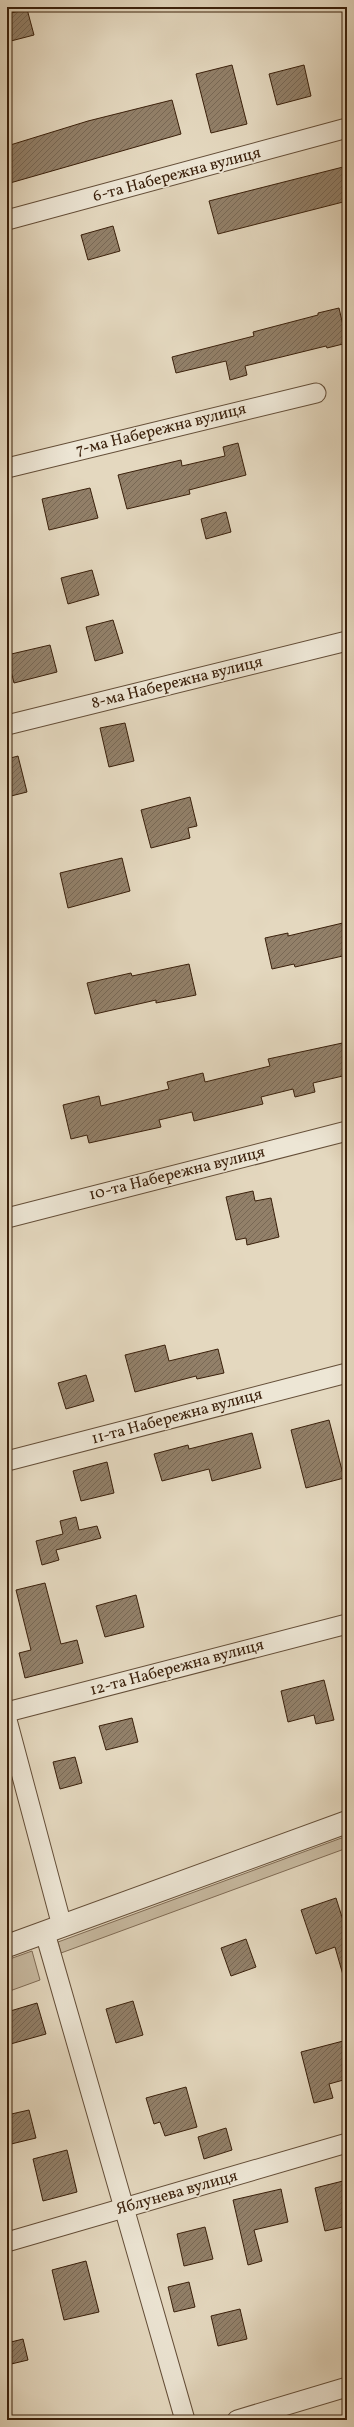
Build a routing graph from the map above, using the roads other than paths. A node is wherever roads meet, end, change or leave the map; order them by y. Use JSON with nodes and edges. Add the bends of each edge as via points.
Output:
{"nodes":[{"id":1,"x":347,"y":128,"type":"edge"},
{"id":2,"x":7,"y":220,"type":"edge"},
{"id":3,"x":316,"y":393,"type":"dead end"},
{"id":4,"x":7,"y":468,"type":"edge"},
{"id":5,"x":347,"y":641,"type":"edge"},
{"id":6,"x":7,"y":725,"type":"edge"},
{"id":7,"x":347,"y":1131,"type":"edge"},
{"id":8,"x":7,"y":1218,"type":"edge"},
{"id":9,"x":347,"y":1373,"type":"edge"},
{"id":10,"x":7,"y":1461,"type":"edge"},
{"id":11,"x":347,"y":1624,"type":"edge"},
{"id":12,"x":7,"y":1712,"type":"edge"},
{"id":13,"x":7,"y":1720,"type":"edge"},
{"id":14,"x":347,"y":1822,"type":"edge"},
{"id":15,"x":54,"y":1930,"type":"junction"},
{"id":16,"x":7,"y":1946,"type":"edge"},
{"id":17,"x":347,"y":2143,"type":"edge"},
{"id":18,"x":124,"y":2208,"type":"junction"},
{"id":19,"x":7,"y":2242,"type":"edge"},
{"id":20,"x":347,"y":2387,"type":"edge"},
{"id":21,"x":185,"y":2420,"type":"edge"},
{"id":22,"x":237,"y":2420,"type":"edge"}],
"edges":[{"from":1,"to":2,"type":"street","name":"6-та Набережна вулиця"},
{"from":3,"to":4,"type":"street","name":"7-ма Набережна вулиця"},
{"from":5,"to":6,"type":"street","name":"8-ма Набережна вулиця"},
{"from":7,"to":8,"type":"street","name":"10-та Набережна вулиця"},
{"from":9,"to":10,"type":"street","name":"11-та Набережна вулиця"},
{"from":11,"to":12,"type":"street","name":"12-та Набережна вулиця"},
{"from":13,"to":15,"type":"street"},
{"from":14,"to":15,"type":"street"},
{"from":15,"to":16,"type":"street"},
{"from":15,"to":18,"type":"street"},
{"from":17,"to":18,"type":"street","name":"Яблунева вулиця"},
{"from":18,"to":19,"type":"street","name":"Яблунева вулиця"},
{"from":18,"to":21,"type":"street"},
{"from":20,"to":22,"type":"street"}]}
